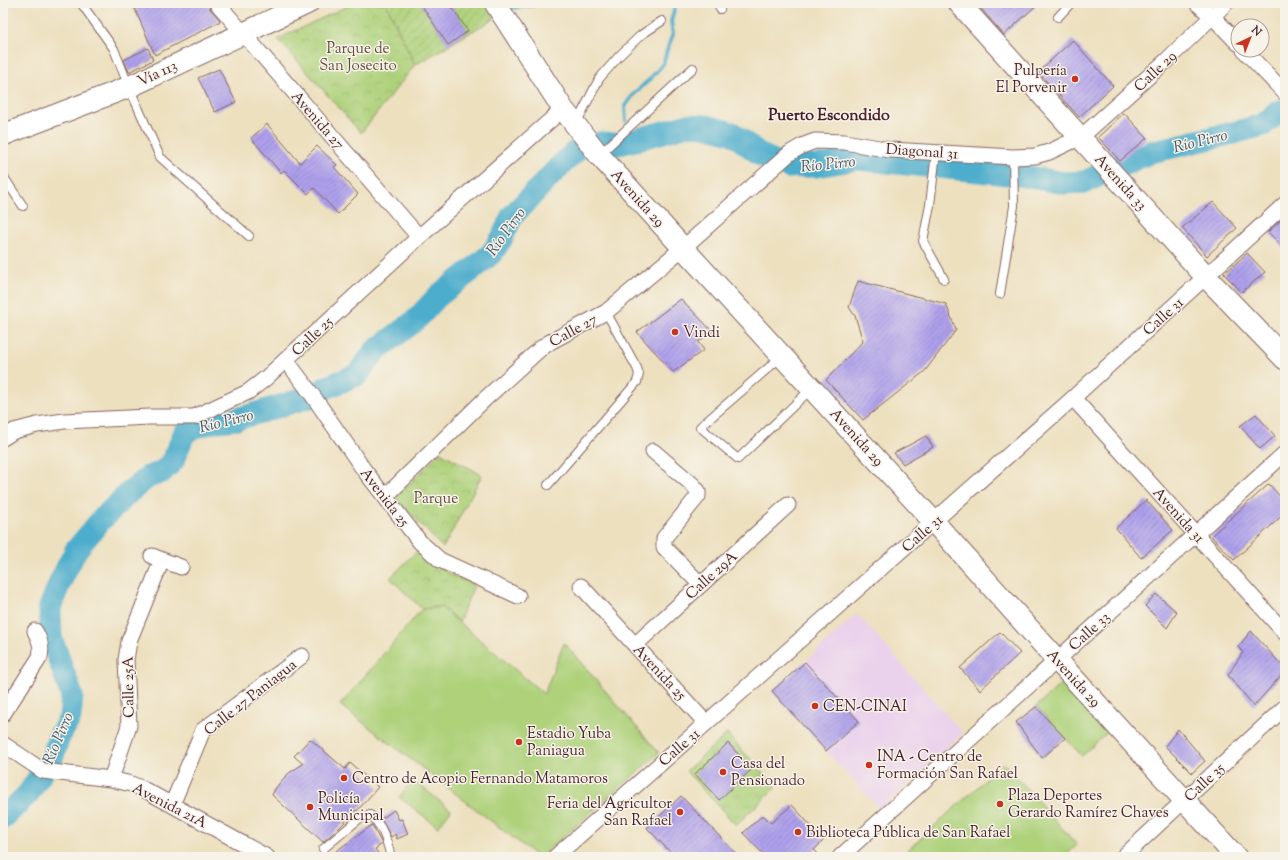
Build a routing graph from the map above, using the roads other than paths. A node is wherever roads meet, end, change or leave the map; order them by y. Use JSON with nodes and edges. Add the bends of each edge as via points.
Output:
{"nodes":[{"id":1,"x":81,"y":3,"type":"edge"},
{"id":2,"x":217,"y":3,"type":"edge"},
{"id":3,"x":308,"y":3,"type":"edge"},
{"id":4,"x":495,"y":3,"type":"edge"},
{"id":5,"x":959,"y":3,"type":"edge"},
{"id":6,"x":1071,"y":3,"type":"edge"},
{"id":7,"x":1197,"y":3,"type":"edge"},
{"id":8,"x":1226,"y":3,"type":"edge"},
{"id":9,"x":1058,"y":17,"type":"dead end"},
{"id":10,"x":1213,"y":17,"type":"junction"},
{"id":11,"x":662,"y":21,"type":"dead end"},
{"id":12,"x":243,"y":32,"type":"junction"},
{"id":13,"x":1230,"y":35,"type":"edge"},
{"id":14,"x":1252,"y":58,"type":"edge"},
{"id":15,"x":693,"y":68,"type":"dead end"},
{"id":16,"x":129,"y":87,"type":"junction"},
{"id":17,"x":1285,"y":93,"type":"edge"},
{"id":18,"x":563,"y":109,"type":"junction"},
{"id":19,"x":576,"y":125,"type":"junction"},
{"id":20,"x":3,"y":135,"type":"edge"},
{"id":21,"x":1081,"y":137,"type":"junction"},
{"id":22,"x":936,"y":152,"type":"junction"},
{"id":23,"x":599,"y":155,"type":"junction"},
{"id":24,"x":1013,"y":157,"type":"junction"},
{"id":25,"x":769,"y":172,"type":"joint"},
{"id":26,"x":3,"y":176,"type":"edge"},
{"id":27,"x":1285,"y":204,"type":"edge"},
{"id":28,"x":22,"y":206,"type":"dead end"},
{"id":29,"x":249,"y":236,"type":"dead end"},
{"id":30,"x":419,"y":236,"type":"junction"},
{"id":31,"x":683,"y":248,"type":"junction"},
{"id":32,"x":1206,"y":276,"type":"junction"},
{"id":33,"x":944,"y":279,"type":"dead end"},
{"id":34,"x":1000,"y":294,"type":"dead end"},
{"id":35,"x":606,"y":312,"type":"junction"},
{"id":36,"x":782,"y":357,"type":"junction"},
{"id":37,"x":1285,"y":359,"type":"edge"},
{"id":38,"x":286,"y":360,"type":"junction"},
{"id":39,"x":812,"y":388,"type":"junction"},
{"id":40,"x":1073,"y":398,"type":"junction"},
{"id":41,"x":3,"y":438,"type":"edge"},
{"id":42,"x":653,"y":451,"type":"dead end"},
{"id":43,"x":1285,"y":453,"type":"edge"},
{"id":44,"x":548,"y":486,"type":"dead end"},
{"id":45,"x":385,"y":497,"type":"junction"},
{"id":46,"x":788,"y":505,"type":"dead end"},
{"id":47,"x":934,"y":522,"type":"junction"},
{"id":48,"x":1196,"y":535,"type":"junction"},
{"id":49,"x":181,"y":567,"type":"dead end"},
{"id":50,"x":701,"y":585,"type":"junction"},
{"id":51,"x":581,"y":586,"type":"dead end"},
{"id":52,"x":518,"y":596,"type":"dead end"},
{"id":53,"x":35,"y":631,"type":"dead end"},
{"id":54,"x":1285,"y":633,"type":"edge"},
{"id":55,"x":635,"y":645,"type":"junction"},
{"id":56,"x":302,"y":656,"type":"dead end"},
{"id":57,"x":1057,"y":660,"type":"junction"},
{"id":58,"x":1285,"y":707,"type":"edge"},
{"id":59,"x":3,"y":714,"type":"edge"},
{"id":60,"x":706,"y":723,"type":"junction"},
{"id":61,"x":3,"y":744,"type":"edge"},
{"id":62,"x":111,"y":779,"type":"junction"},
{"id":63,"x":1186,"y":800,"type":"junction"},
{"id":64,"x":172,"y":805,"type":"junction"},
{"id":65,"x":323,"y":849,"type":"dead end"},
{"id":66,"x":241,"y":850,"type":"edge"},
{"id":67,"x":267,"y":857,"type":"edge"},
{"id":68,"x":391,"y":857,"type":"edge"},
{"id":69,"x":555,"y":857,"type":"edge"},
{"id":70,"x":840,"y":857,"type":"edge"},
{"id":71,"x":1123,"y":857,"type":"edge"},
{"id":72,"x":1236,"y":857,"type":"edge"}],
"edges":[{"from":1,"to":16,"type":"lane","via":[[114,49]]},
{"from":2,"to":12,"type":"street","name":"Avenida 27"},
{"from":3,"to":12,"type":"main road","name":"Vía 113"},
{"from":4,"to":18,"type":"main road","name":"Avenida 29"},
{"from":5,"to":21,"type":"main road","name":"Avenida 33"},
{"from":6,"to":9,"type":"lane"},
{"from":7,"to":10,"type":"street"},
{"from":8,"to":10,"type":"street","name":"Calle 29"},
{"from":10,"to":13,"type":"street"},
{"from":10,"to":21,"type":"street","name":"Calle 29"},
{"from":11,"to":19,"type":"lane","via":[[641,35],[599,79]]},
{"from":12,"to":16,"type":"main road","name":"Vía 113"},
{"from":12,"to":30,"type":"street","name":"Avenida 27"},
{"from":14,"to":17,"type":"street"},
{"from":15,"to":23,"type":"lane"},
{"from":16,"to":20,"type":"main road","name":"Vía 113"},
{"from":16,"to":29,"type":"lane","via":[[160,157]]},
{"from":18,"to":19,"type":"main road","name":"Avenida 29"},
{"from":18,"to":30,"type":"street","name":"Calle 25"},
{"from":19,"to":23,"type":"main road","name":"Avenida 29"},
{"from":21,"to":24,"type":"street","name":"Diagonal 31","via":[[1049,152],[1035,156]]},
{"from":21,"to":32,"type":"main road","name":"Avenida 33"},
{"from":22,"to":24,"type":"street","name":"Diagonal 31"},
{"from":22,"to":25,"type":"street","name":"Diagonal 31","via":[[890,150],[845,142],[816,141],[790,153]]},
{"from":22,"to":33,"type":"lane","via":[[923,241]]},
{"from":23,"to":31,"type":"main road","name":"Avenida 29"},
{"from":24,"to":34,"type":"lane","via":[[1014,206]]},
{"from":25,"to":31,"type":"street","name":"Calle 27"},
{"from":26,"to":28,"type":"lane"},
{"from":27,"to":32,"type":"street","name":"Calle 31"},
{"from":30,"to":38,"type":"street","name":"Calle 25"},
{"from":31,"to":35,"type":"street","name":"Calle 27"},
{"from":31,"to":36,"type":"main road","name":"Avenida 29"},
{"from":32,"to":37,"type":"main road","name":"Avenida 33"},
{"from":32,"to":40,"type":"street","name":"Calle 31"},
{"from":35,"to":44,"type":"lane","via":[[637,368],[637,382]]},
{"from":35,"to":45,"type":"street","name":"Calle 27","via":[[540,349]]},
{"from":36,"to":39,"type":"main road","name":"Avenida 29"},
{"from":36,"to":39,"type":"lane","via":[[700,427],[738,459]]},
{"from":38,"to":41,"type":"street","name":"Calle 25","via":[[248,392],[194,417],[64,421],[14,431]]},
{"from":38,"to":45,"type":"street","name":"Avenida 25"},
{"from":39,"to":47,"type":"main road","name":"Avenida 29"},
{"from":40,"to":47,"type":"street","name":"Calle 31"},
{"from":40,"to":48,"type":"street","name":"Avenida 31"},
{"from":42,"to":50,"type":"street","via":[[698,491],[698,496],[663,542],[664,547]]},
{"from":43,"to":48,"type":"street","name":"Calle 33"},
{"from":45,"to":52,"type":"street","name":"Avenida 25","via":[[420,542],[440,560]]},
{"from":46,"to":50,"type":"street","name":"Calle 29A"},
{"from":47,"to":57,"type":"main road","name":"Avenida 29"},
{"from":47,"to":60,"type":"street","name":"Calle 31"},
{"from":48,"to":54,"type":"street","name":"Avenida 31"},
{"from":48,"to":57,"type":"street","name":"Calle 33"},
{"from":49,"to":62,"type":"street","name":"Calle 25A","via":[[157,558],[129,641],[126,660],[129,726]]},
{"from":50,"to":55,"type":"street","name":"Calle 29A"},
{"from":51,"to":55,"type":"street","name":"Avenida 25"},
{"from":53,"to":59,"type":"street","via":[[40,640],[40,658]]},
{"from":55,"to":60,"type":"street","name":"Avenida 25"},
{"from":56,"to":64,"type":"street","name":"Calle 27 Paniagua","via":[[203,730]]},
{"from":57,"to":63,"type":"main road","name":"Avenida 29"},
{"from":57,"to":70,"type":"street","name":"Calle 33"},
{"from":58,"to":63,"type":"street","name":"Calle 35"},
{"from":60,"to":69,"type":"street","name":"Calle 31"},
{"from":61,"to":62,"type":"street","name":"Avenida 21A","via":[[43,771]]},
{"from":62,"to":64,"type":"street","name":"Avenida 21A","via":[[143,789]]},
{"from":63,"to":71,"type":"street","name":"Calle 35"},
{"from":63,"to":72,"type":"main road","name":"Avenida 29"},
{"from":64,"to":66,"type":"street","name":"Avenida 21A"},
{"from":65,"to":68,"type":"lane","via":[[359,819],[370,816],[380,826]]},
{"from":66,"to":67,"type":"street","name":"Avenida 21A"}]}
